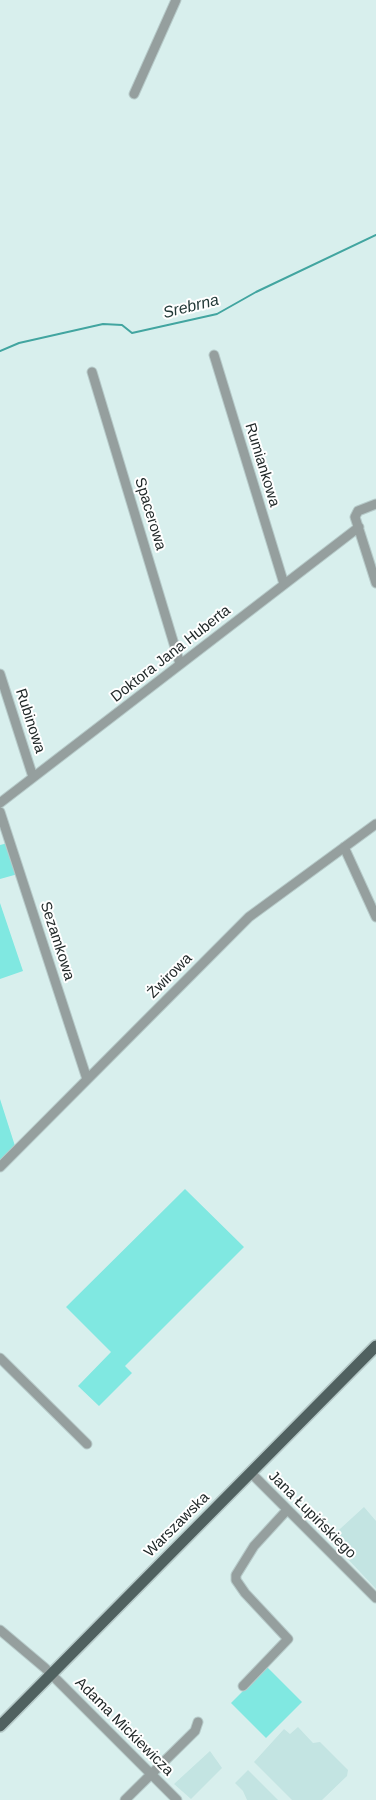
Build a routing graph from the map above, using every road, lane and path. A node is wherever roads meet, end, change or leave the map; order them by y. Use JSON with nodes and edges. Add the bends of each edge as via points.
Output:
{"nodes":[{"id":1,"x":176,"y":0,"type":"edge"},
{"id":2,"x":134,"y":94,"type":"dead end"},
{"id":3,"x":214,"y":355,"type":"dead end"},
{"id":4,"x":92,"y":372,"type":"dead end"},
{"id":5,"x":376,"y":504,"type":"edge"},
{"id":6,"x":359,"y":527,"type":"junction"},
{"id":7,"x":376,"y":583,"type":"edge"},
{"id":8,"x":284,"y":584,"type":"junction"},
{"id":9,"x":180,"y":664,"type":"junction"},
{"id":10,"x":0,"y":674,"type":"edge"},
{"id":11,"x":33,"y":777,"type":"junction"},
{"id":12,"x":0,"y":804,"type":"edge"},
{"id":13,"x":0,"y":812,"type":"edge"},
{"id":14,"x":376,"y":824,"type":"edge"},
{"id":15,"x":344,"y":847,"type":"junction"},
{"id":16,"x":376,"y":917,"type":"edge"},
{"id":17,"x":87,"y":1079,"type":"junction"},
{"id":18,"x":0,"y":1167,"type":"edge"},
{"id":19,"x":376,"y":1346,"type":"edge"},
{"id":20,"x":0,"y":1358,"type":"edge"},
{"id":21,"x":87,"y":1444,"type":"dead end"},
{"id":22,"x":250,"y":1473,"type":"junction"},
{"id":23,"x":287,"y":1510,"type":"junction"},
{"id":24,"x":376,"y":1598,"type":"edge"},
{"id":25,"x":0,"y":1630,"type":"edge"},
{"id":26,"x":51,"y":1674,"type":"junction"},
{"id":27,"x":243,"y":1686,"type":"dead end"},
{"id":28,"x":198,"y":1722,"type":"dead end"},
{"id":29,"x":0,"y":1726,"type":"edge"},
{"id":30,"x":151,"y":1774,"type":"junction"},
{"id":31,"x":125,"y":1800,"type":"edge"},
{"id":32,"x":177,"y":1800,"type":"edge"}],
"edges":[{"from":1,"to":2,"type":"street"},
{"from":3,"to":8,"type":"street","name":"Rumiankowa"},
{"from":4,"to":9,"type":"street","name":"Spacerowa"},
{"from":5,"to":6,"type":"street","via":[[356,514]]},
{"from":6,"to":7,"type":"street"},
{"from":6,"to":8,"type":"street","name":"Doktora Jana Huberta"},
{"from":8,"to":9,"type":"street","name":"Doktora Jana Huberta"},
{"from":9,"to":11,"type":"street","name":"Doktora Jana Huberta"},
{"from":10,"to":11,"type":"street","name":"Rubinowa"},
{"from":11,"to":12,"type":"street","name":"Doktora Jana Huberta"},
{"from":13,"to":17,"type":"street","name":"Sezamkowa"},
{"from":14,"to":15,"type":"street","name":"Żwirowa"},
{"from":15,"to":16,"type":"street"},
{"from":15,"to":17,"type":"street","name":"Żwirowa","via":[[249,917]]},
{"from":17,"to":18,"type":"street","name":"Żwirowa"},
{"from":19,"to":22,"type":"main road","name":"Warszawska"},
{"from":20,"to":21,"type":"street"},
{"from":22,"to":23,"type":"street","name":"Jana Łupińskiego"},
{"from":22,"to":26,"type":"main road","name":"Warszawska"},
{"from":23,"to":24,"type":"street","name":"Jana Łupińskiego"},
{"from":23,"to":27,"type":"street","via":[[237,1570],[236,1580],[244,1593],[288,1639]]},
{"from":25,"to":26,"type":"street","name":"Adama Mickiewicza"},
{"from":26,"to":29,"type":"main road","name":"Warszawska"},
{"from":26,"to":30,"type":"street","name":"Adama Mickiewicza"},
{"from":28,"to":30,"type":"street","via":[[195,1730]]},
{"from":30,"to":31,"type":"street"},
{"from":30,"to":32,"type":"street","name":"Adama Mickiewicza"}]}
